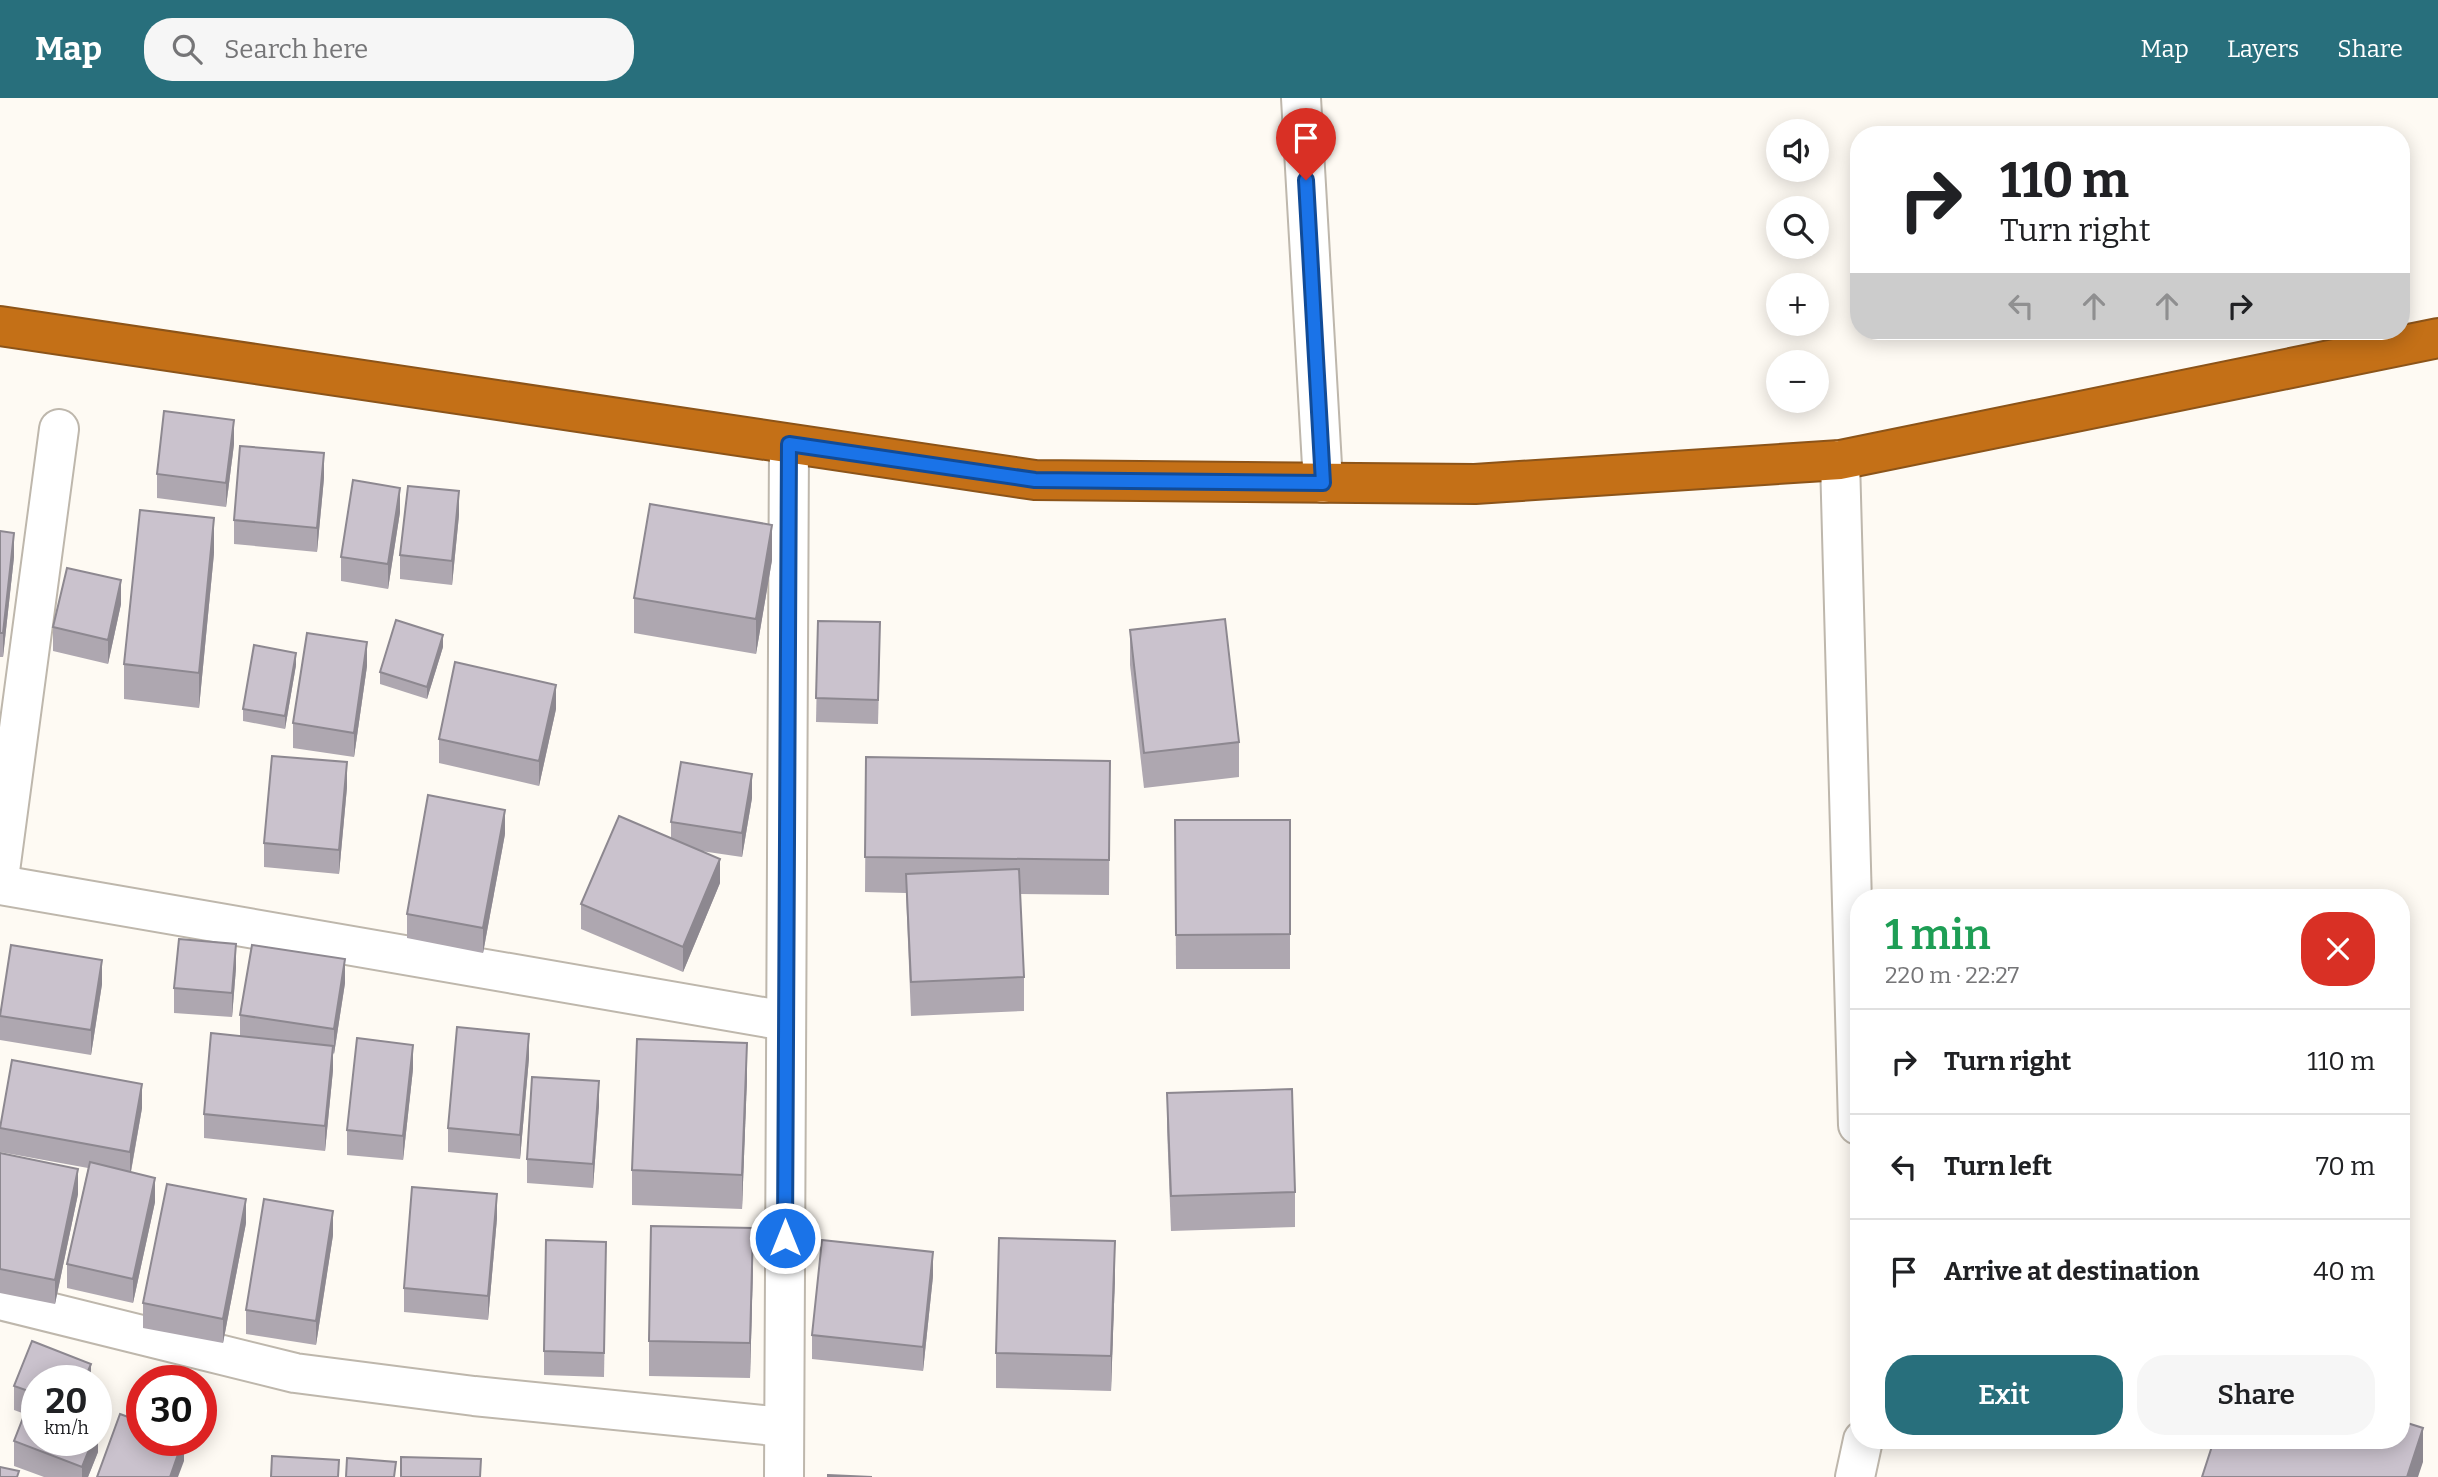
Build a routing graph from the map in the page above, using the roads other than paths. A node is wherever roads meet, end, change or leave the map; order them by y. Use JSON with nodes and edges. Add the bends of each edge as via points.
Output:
{"nodes":[{"id":1,"x":1301,"y":98,"type":"edge"},
{"id":2,"x":0,"y":326,"type":"edge"},
{"id":3,"x":2438,"y":338,"type":"edge"},
{"id":4,"x":59,"y":429,"type":"dead end"},
{"id":5,"x":789,"y":444,"type":"junction"},
{"id":6,"x":1840,"y":460,"type":"junction"},
{"id":7,"x":1323,"y":483,"type":"junction"},
{"id":8,"x":0,"y":871,"type":"edge"},
{"id":9,"x":0,"y":885,"type":"edge"},
{"id":10,"x":1852,"y":889,"type":"edge"},
{"id":11,"x":786,"y":1021,"type":"junction"},
{"id":12,"x":0,"y":1300,"type":"edge"},
{"id":13,"x":784,"y":1427,"type":"junction"},
{"id":14,"x":1861,"y":1449,"type":"edge"},
{"id":15,"x":784,"y":1477,"type":"edge"},
{"id":16,"x":1855,"y":1477,"type":"edge"}],
"edges":[{"from":1,"to":7,"type":"street"},
{"from":2,"to":5,"type":"highway"},
{"from":3,"to":6,"type":"highway"},
{"from":4,"to":8,"type":"street"},
{"from":5,"to":7,"type":"highway","via":[[1035,480]]},
{"from":5,"to":11,"type":"street"},
{"from":6,"to":7,"type":"highway","via":[[1475,484]]},
{"from":6,"to":10,"type":"street"},
{"from":9,"to":11,"type":"street"},
{"from":11,"to":13,"type":"street"},
{"from":12,"to":13,"type":"street","via":[[295,1373]]},
{"from":13,"to":15,"type":"street"},
{"from":14,"to":16,"type":"street"}]}
